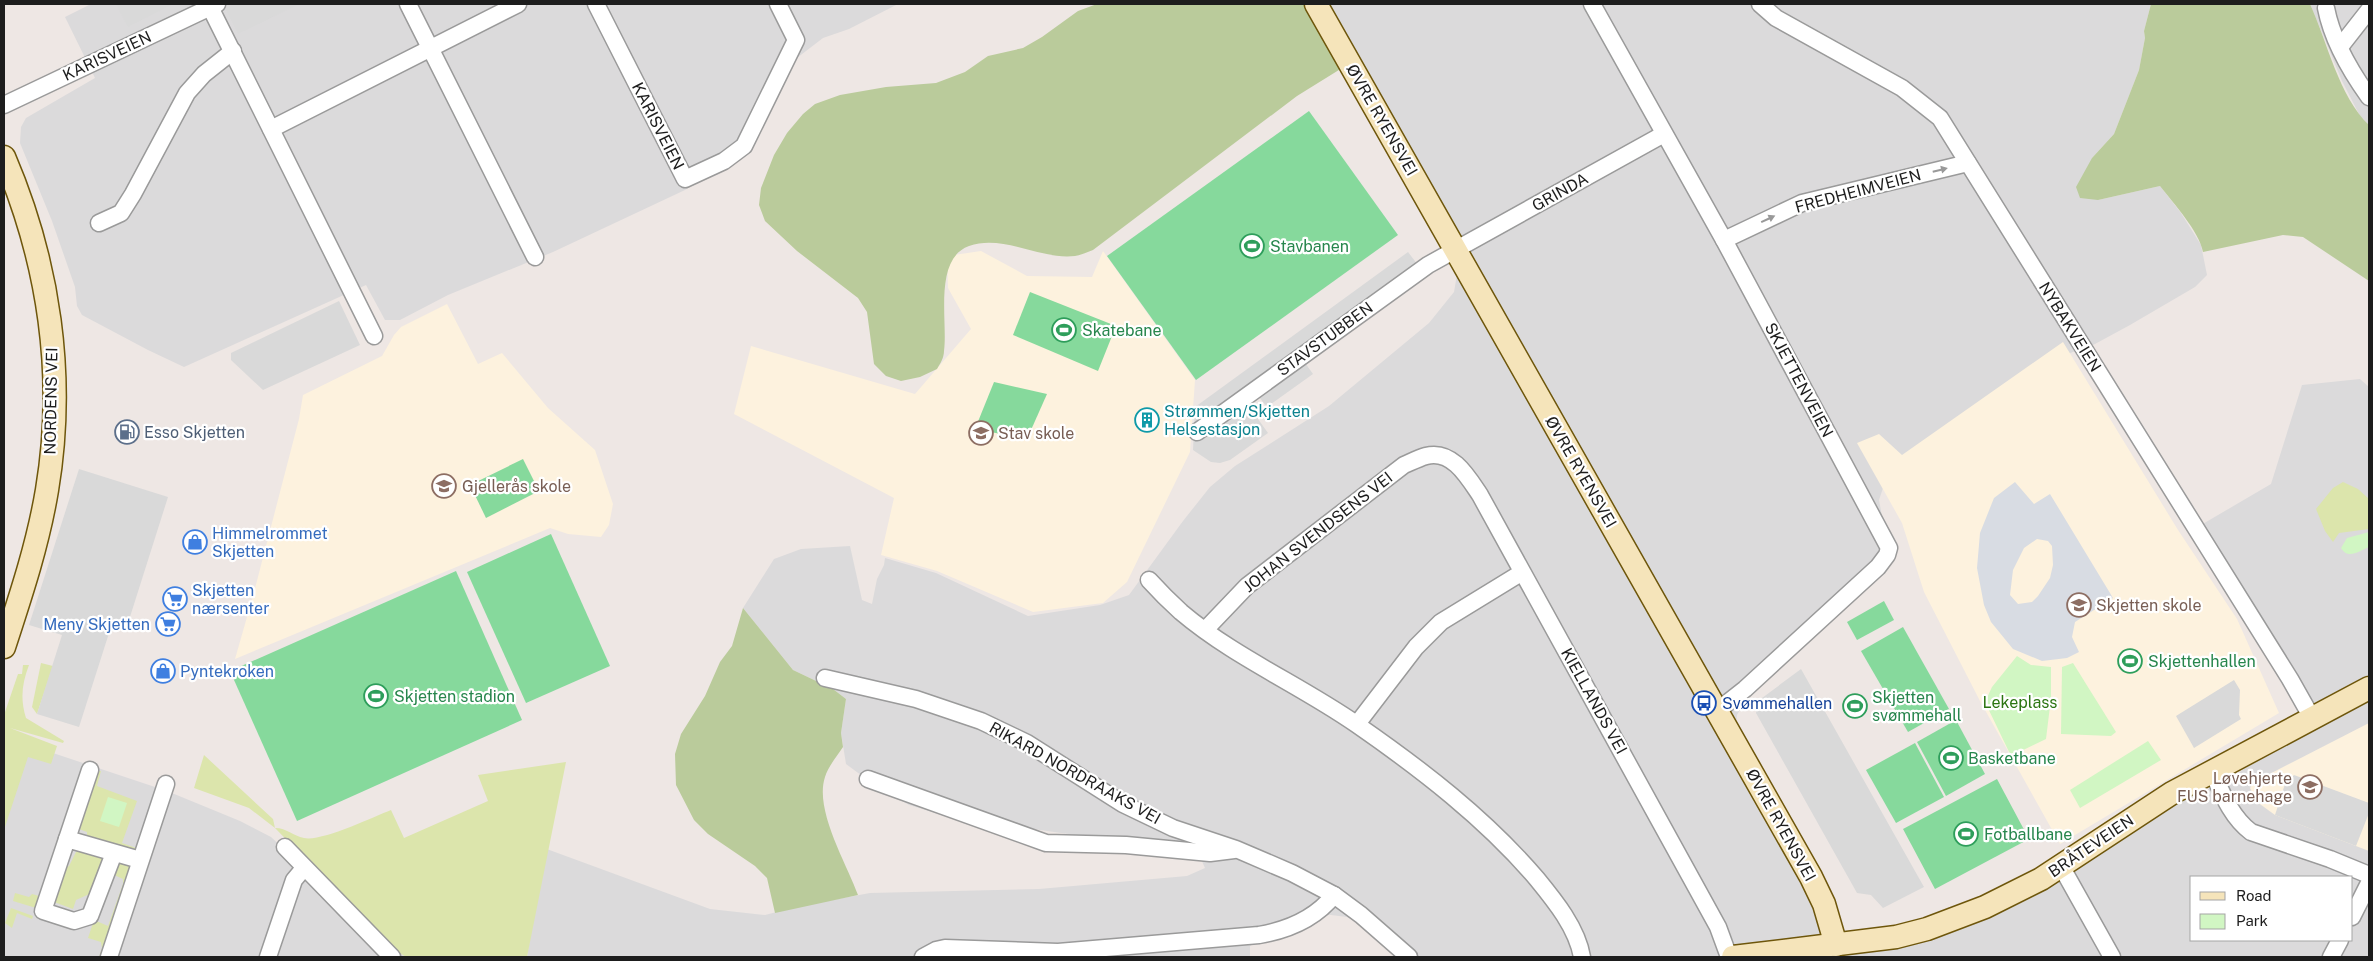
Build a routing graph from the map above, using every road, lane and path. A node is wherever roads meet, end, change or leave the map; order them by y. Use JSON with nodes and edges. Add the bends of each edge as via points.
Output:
{"nodes":[{"id":1,"x":408,"y":4,"type":"edge"},
{"id":2,"x":518,"y":4,"type":"edge"},
{"id":3,"x":596,"y":4,"type":"edge"},
{"id":4,"x":778,"y":4,"type":"edge"},
{"id":5,"x":1316,"y":4,"type":"edge"},
{"id":6,"x":1592,"y":4,"type":"edge"},
{"id":7,"x":1760,"y":4,"type":"edge"},
{"id":8,"x":214,"y":6,"type":"edge"},
{"id":9,"x":2326,"y":8,"type":"dead end"},
{"id":10,"x":2369,"y":10,"type":"edge"},
{"id":11,"x":2340,"y":46,"type":"junction"},
{"id":12,"x":430,"y":48,"type":"junction"},
{"id":13,"x":233,"y":51,"type":"junction"},
{"id":14,"x":2369,"y":97,"type":"edge"},
{"id":15,"x":4,"y":105,"type":"edge"},
{"id":16,"x":271,"y":128,"type":"junction"},
{"id":17,"x":1664,"y":134,"type":"junction"},
{"id":18,"x":4,"y":157,"type":"edge"},
{"id":19,"x":1968,"y":163,"type":"junction"},
{"id":20,"x":99,"y":223,"type":"dead end"},
{"id":21,"x":1724,"y":240,"type":"junction"},
{"id":22,"x":1455,"y":250,"type":"junction"},
{"id":23,"x":535,"y":257,"type":"dead end"},
{"id":24,"x":374,"y":336,"type":"dead end"},
{"id":25,"x":1197,"y":432,"type":"dead end"},
{"id":26,"x":1442,"y":456,"type":"joint"},
{"id":27,"x":1522,"y":573,"type":"junction"},
{"id":28,"x":1149,"y":580,"type":"dead end"},
{"id":29,"x":8,"y":616,"type":"edge"},
{"id":30,"x":1205,"y":630,"type":"junction"},
{"id":31,"x":4,"y":647,"type":"edge"},
{"id":32,"x":825,"y":678,"type":"dead end"},
{"id":33,"x":2369,"y":688,"type":"edge"},
{"id":34,"x":1717,"y":711,"type":"junction"},
{"id":35,"x":2312,"y":718,"type":"junction"},
{"id":36,"x":1357,"y":724,"type":"junction"},
{"id":37,"x":90,"y":770,"type":"dead end"},
{"id":38,"x":2212,"y":771,"type":"junction"},
{"id":39,"x":868,"y":779,"type":"dead end"},
{"id":40,"x":166,"y":784,"type":"dead end"},
{"id":41,"x":67,"y":839,"type":"junction"},
{"id":42,"x":285,"y":847,"type":"dead end"},
{"id":43,"x":1236,"y":850,"type":"junction"},
{"id":44,"x":114,"y":852,"type":"junction"},
{"id":45,"x":140,"y":860,"type":"junction"},
{"id":46,"x":2061,"y":866,"type":"junction"},
{"id":47,"x":304,"y":868,"type":"junction"},
{"id":48,"x":2369,"y":874,"type":"edge"},
{"id":49,"x":2369,"y":883,"type":"edge"},
{"id":50,"x":1334,"y":895,"type":"junction"},
{"id":51,"x":2353,"y":915,"type":"edge"},
{"id":52,"x":2339,"y":941,"type":"edge"},
{"id":53,"x":1836,"y":945,"type":"junction"},
{"id":54,"x":109,"y":957,"type":"edge"},
{"id":55,"x":268,"y":957,"type":"edge"},
{"id":56,"x":392,"y":957,"type":"edge"},
{"id":57,"x":923,"y":957,"type":"edge"},
{"id":58,"x":1409,"y":957,"type":"edge"},
{"id":59,"x":1582,"y":957,"type":"edge"},
{"id":60,"x":1729,"y":957,"type":"edge"},
{"id":61,"x":1734,"y":957,"type":"edge"},
{"id":62,"x":2112,"y":957,"type":"edge"},
{"id":63,"x":2331,"y":957,"type":"edge"}],
"edges":[{"from":1,"to":12,"type":"street"},
{"from":2,"to":12,"type":"street"},
{"from":3,"to":4,"type":"street","name":"KARISVEIEN","via":[[685,179],[724,161],[744,146],[796,40]]},
{"from":5,"to":22,"type":"street","name":"ØVRE RYENSVEI"},
{"from":6,"to":17,"type":"street","name":"SKJETTENVEIEN"},
{"from":7,"to":19,"type":"street","name":"NYBAKVEIEN","via":[[1808,37],[1902,88],[1940,118]]},
{"from":8,"to":13,"type":"street","name":"KARISVEIEN"},
{"from":8,"to":15,"type":"street","name":"KARISVEIEN"},
{"from":9,"to":11,"type":"street"},
{"from":10,"to":11,"type":"street"},
{"from":11,"to":14,"type":"street"},
{"from":12,"to":16,"type":"street"},
{"from":12,"to":23,"type":"street"},
{"from":13,"to":16,"type":"street","name":"KARISVEIEN"},
{"from":13,"to":20,"type":"street","via":[[204,74],[187,93],[121,213]]},
{"from":16,"to":24,"type":"street","name":"KARISVEIEN"},
{"from":17,"to":21,"type":"street","name":"SKJETTENVEIEN"},
{"from":17,"to":22,"type":"street","name":"GRINDA"},
{"from":18,"to":29,"type":"street","name":"NORDENS VEI","via":[[24,206],[39,260],[50,324],[55,387],[47,490],[32,558]]},
{"from":21,"to":19,"type":"street","name":"FREDHEIMVEIEN","one_way":true,"via":[[1802,203]]},
{"from":19,"to":35,"type":"street","name":"NYBAKVEIEN"},
{"from":21,"to":34,"type":"street","name":"SKJETTENVEIEN","via":[[1889,548],[1878,567]]},
{"from":22,"to":25,"type":"street","name":"STAVSTUBBEN","via":[[1428,264]]},
{"from":22,"to":34,"type":"street","name":"ØVRE RYENSVEI"},
{"from":26,"to":27,"type":"street","name":"KIELLANDS VEI","via":[[1463,469]]},
{"from":26,"to":30,"type":"street","name":"JOHAN SVENDSENS VEI","via":[[1427,455],[1404,466],[1247,586]]},
{"from":27,"to":36,"type":"street","via":[[1441,622],[1416,647]]},
{"from":27,"to":60,"type":"street","name":"KIELLANDS VEI","via":[[1718,927]]},
{"from":28,"to":30,"type":"street","via":[[1181,612]]},
{"from":29,"to":31,"type":"street","name":"NORDENS VEI"},
{"from":30,"to":36,"type":"street"},
{"from":32,"to":43,"type":"street","name":"RIKARD NORDRAAKS VEI","via":[[916,699],[981,721],[1027,743],[1123,804],[1173,828]]},
{"from":33,"to":35,"type":"street","name":"BRÅTEVEIEN"},
{"from":34,"to":53,"type":"street","name":"ØVRE RYENSVEI","via":[[1822,897]]},
{"from":35,"to":38,"type":"street","name":"BRÅTEVEIEN"},
{"from":36,"to":59,"type":"street","via":[[1442,788],[1521,860],[1558,907]]},
{"from":37,"to":41,"type":"street"},
{"from":38,"to":46,"type":"street","name":"BRÅTEVEIEN","via":[[2153,804]]},
{"from":38,"to":48,"type":"street","via":[[2232,813],[2251,832]]},
{"from":39,"to":43,"type":"street","name":"RIKARD NORDRAAKS VEI","via":[[1046,843],[1126,845],[1210,853]]},
{"from":40,"to":45,"type":"street"},
{"from":41,"to":44,"type":"street"},
{"from":41,"to":44,"type":"street","via":[[43,911],[74,921],[90,916]]},
{"from":42,"to":47,"type":"street"},
{"from":43,"to":50,"type":"street","name":"RIKARD NORDRAAKS VEI"},
{"from":44,"to":45,"type":"street"},
{"from":45,"to":54,"type":"street"},
{"from":46,"to":53,"type":"street","name":"BRÅTEVEIEN","via":[[2004,898],[1928,929]]},
{"from":46,"to":62,"type":"street"},
{"from":47,"to":55,"type":"street","via":[[294,880]]},
{"from":47,"to":56,"type":"street"},
{"from":49,"to":51,"type":"street"},
{"from":50,"to":57,"type":"street","via":[[1310,918],[1258,935],[1058,952],[945,948]]},
{"from":50,"to":58,"type":"street","name":"RIKARD NORDRAAKS VEI"},
{"from":52,"to":63,"type":"street"},
{"from":53,"to":61,"type":"street","name":"BRÅTEVEIEN"}]}
